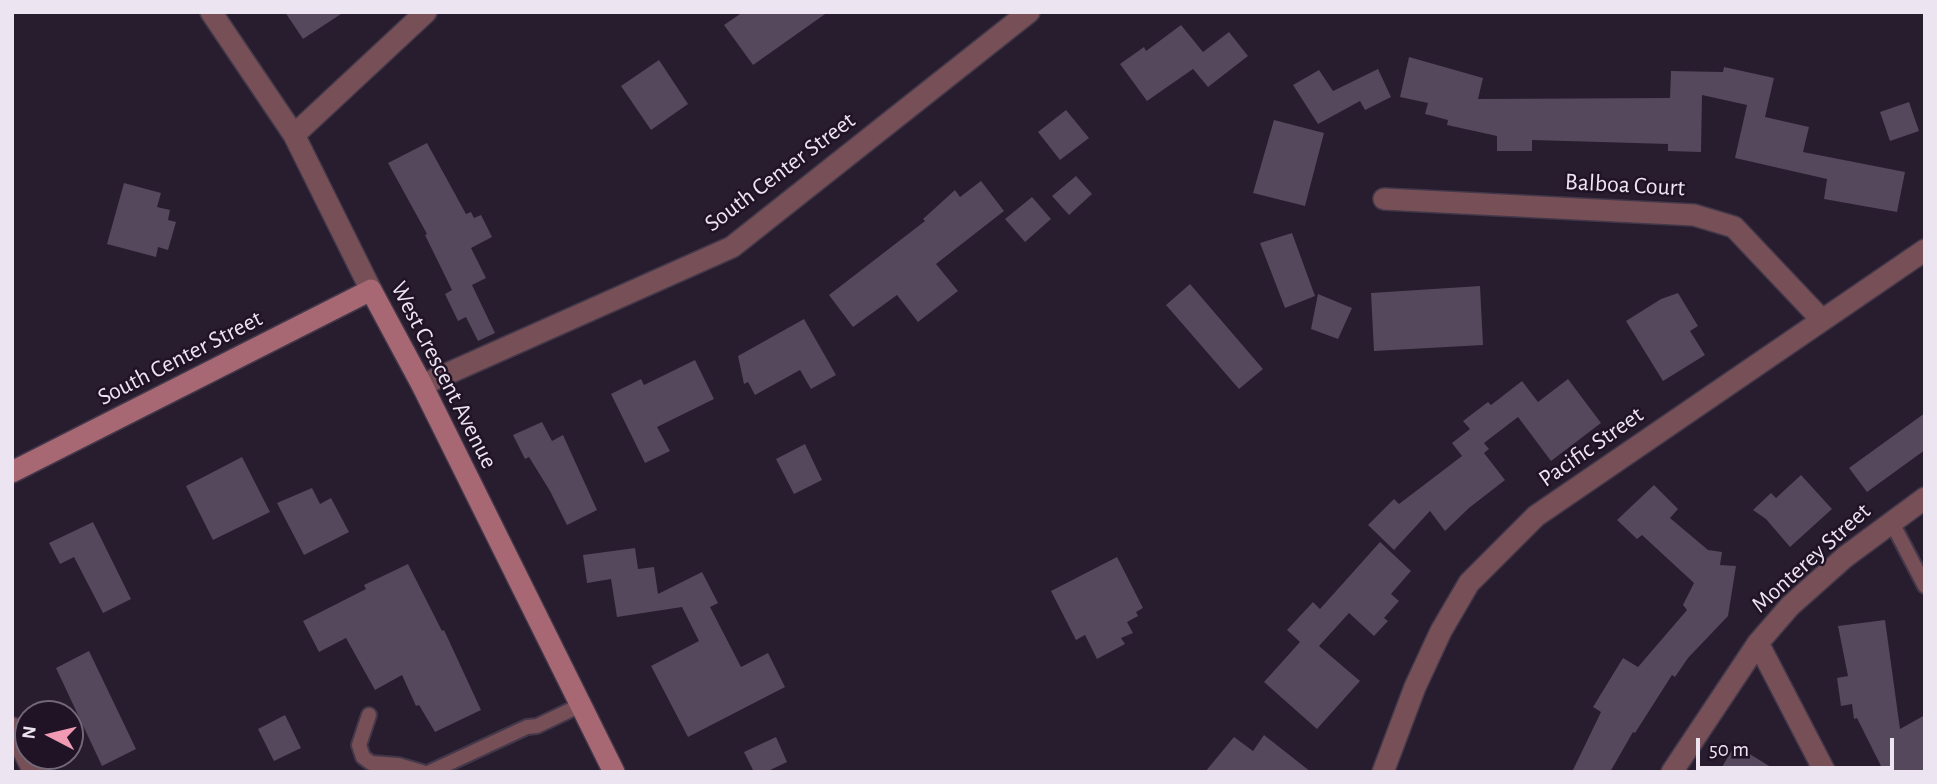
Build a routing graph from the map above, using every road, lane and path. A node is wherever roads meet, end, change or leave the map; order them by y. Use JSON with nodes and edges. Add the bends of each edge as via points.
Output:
{"nodes":[{"id":1,"x":211,"y":12,"type":"edge"},
{"id":2,"x":426,"y":12,"type":"edge"},
{"id":3,"x":1029,"y":12,"type":"edge"},
{"id":4,"x":294,"y":135,"type":"junction"},
{"id":5,"x":1384,"y":199,"type":"dead end"},
{"id":6,"x":1925,"y":250,"type":"edge"},
{"id":7,"x":371,"y":290,"type":"junction"},
{"id":8,"x":1821,"y":320,"type":"junction"},
{"id":9,"x":422,"y":385,"type":"junction"},
{"id":10,"x":12,"y":472,"type":"edge"},
{"id":11,"x":1925,"y":498,"type":"edge"},
{"id":12,"x":1891,"y":521,"type":"junction"},
{"id":13,"x":1925,"y":586,"type":"edge"},
{"id":14,"x":1758,"y":643,"type":"junction"},
{"id":15,"x":581,"y":705,"type":"junction"},
{"id":16,"x":369,"y":715,"type":"dead end"},
{"id":17,"x":12,"y":729,"type":"edge"},
{"id":18,"x":34,"y":772,"type":"edge"},
{"id":19,"x":422,"y":772,"type":"edge"},
{"id":20,"x":430,"y":772,"type":"edge"},
{"id":21,"x":614,"y":772,"type":"edge"},
{"id":22,"x":1382,"y":772,"type":"edge"},
{"id":23,"x":1672,"y":772,"type":"edge"},
{"id":24,"x":1825,"y":772,"type":"edge"}],
"edges":[{"from":1,"to":4,"type":"street","name":"West Crescent Avenue"},
{"from":2,"to":4,"type":"street"},
{"from":3,"to":9,"type":"street","name":"South Center Street","via":[[732,247]]},
{"from":4,"to":7,"type":"street","name":"West Crescent Avenue"},
{"from":5,"to":8,"type":"street","name":"Balboa Court","via":[[1695,215],[1734,227]]},
{"from":6,"to":8,"type":"street","name":"Pacific Street"},
{"from":7,"to":9,"type":"street","name":"West Crescent Avenue"},
{"from":7,"to":10,"type":"street","name":"South Center Street"},
{"from":8,"to":22,"type":"street","name":"Pacific Street","via":[[1536,516],[1469,583],[1415,687]]},
{"from":9,"to":15,"type":"street","name":"West Crescent Avenue"},
{"from":11,"to":12,"type":"street","name":"Monterey Street"},
{"from":12,"to":13,"type":"lane"},
{"from":12,"to":14,"type":"street","name":"Monterey Street","via":[[1790,606]]},
{"from":14,"to":23,"type":"street","name":"Monterey Street"},
{"from":14,"to":24,"type":"street"},
{"from":15,"to":20,"type":"lane"},
{"from":15,"to":21,"type":"street","name":"West Crescent Avenue"},
{"from":16,"to":19,"type":"lane","via":[[359,745],[363,757],[371,763]]},
{"from":17,"to":18,"type":"street"}]}
